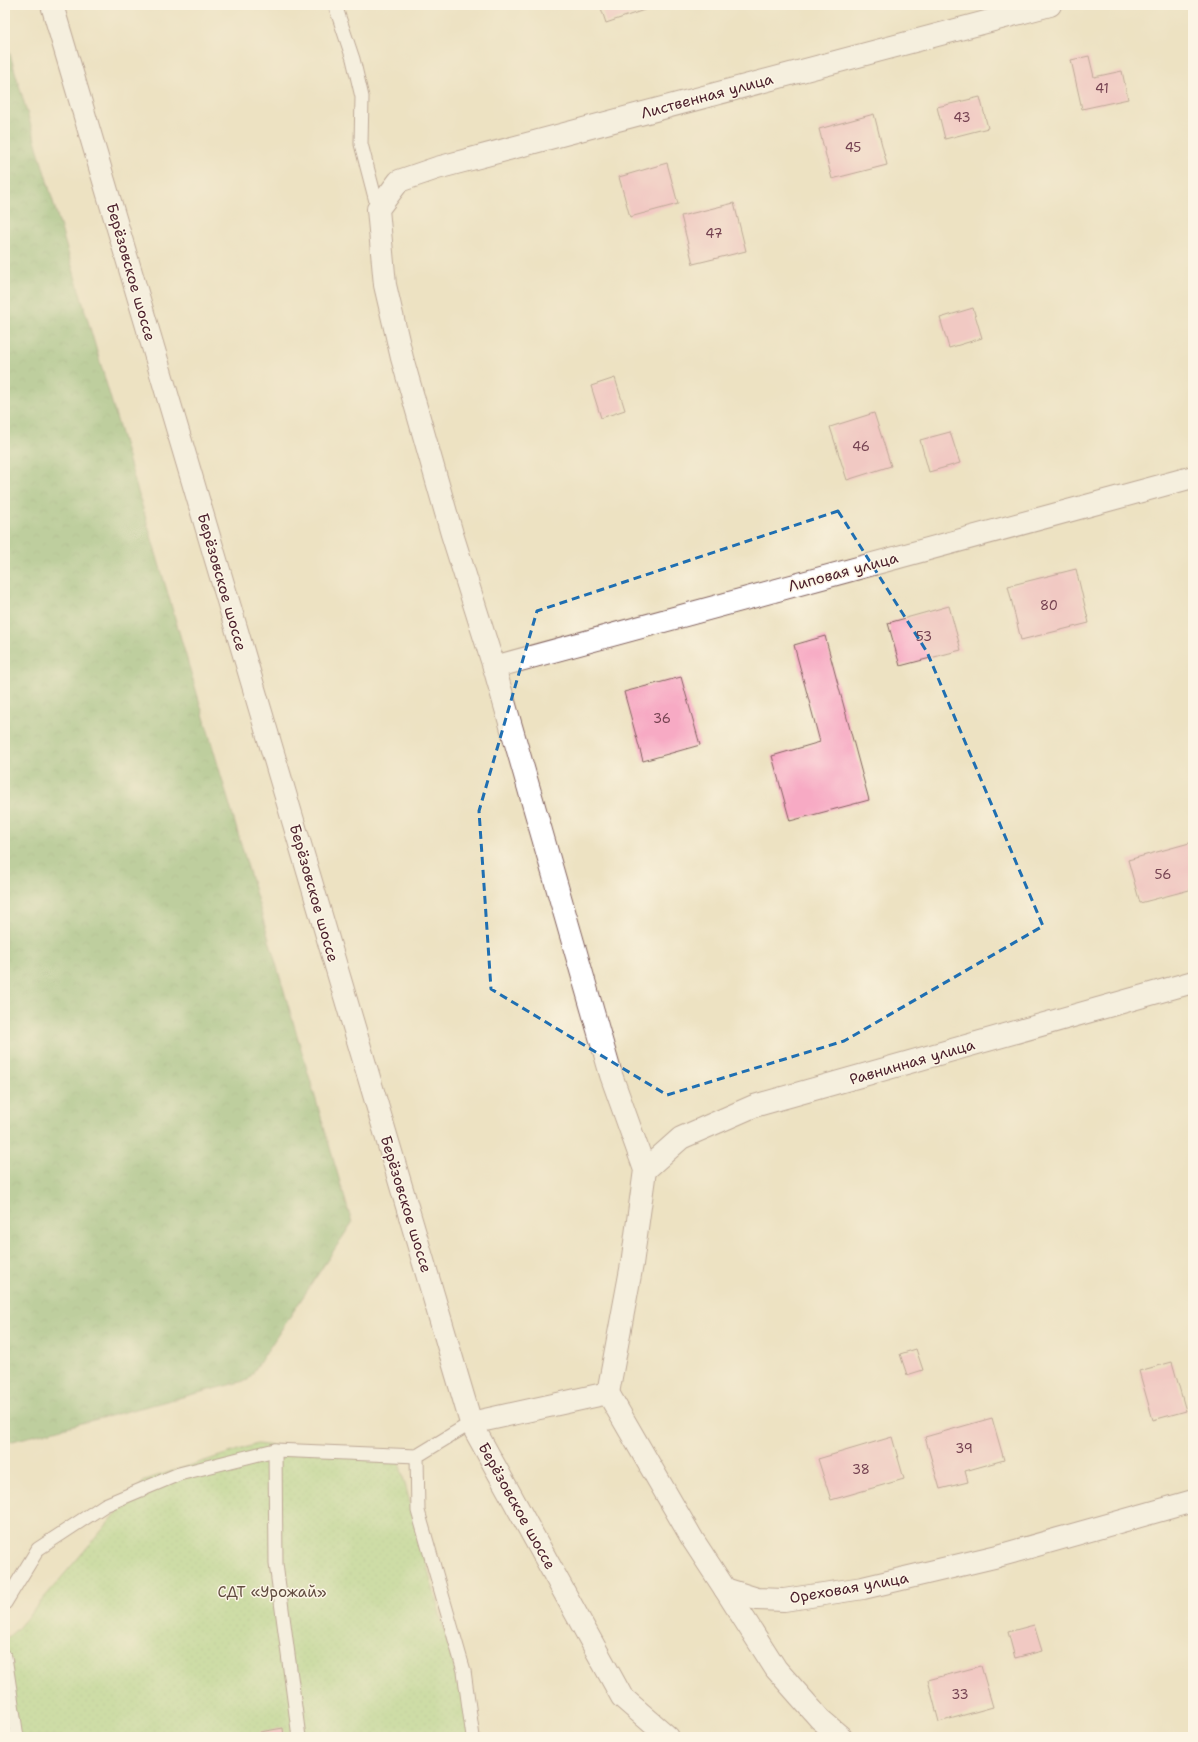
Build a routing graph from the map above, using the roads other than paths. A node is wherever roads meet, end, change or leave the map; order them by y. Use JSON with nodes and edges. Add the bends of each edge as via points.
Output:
{"nodes":[{"id":1,"x":52,"y":5,"type":"edge"},
{"id":2,"x":335,"y":5,"type":"edge"},
{"id":3,"x":1050,"y":5,"type":"edge"},
{"id":4,"x":378,"y":210,"type":"junction"},
{"id":5,"x":1193,"y":477,"type":"edge"},
{"id":6,"x":494,"y":667,"type":"junction"},
{"id":7,"x":1193,"y":982,"type":"edge"},
{"id":8,"x":645,"y":1170,"type":"junction"},
{"id":9,"x":608,"y":1393,"type":"junction"},
{"id":10,"x":471,"y":1422,"type":"junction"},
{"id":11,"x":275,"y":1450,"type":"junction"},
{"id":12,"x":418,"y":1456,"type":"junction"},
{"id":13,"x":1193,"y":1501,"type":"edge"},
{"id":14,"x":725,"y":1589,"type":"junction"},
{"id":15,"x":5,"y":1603,"type":"edge"},
{"id":16,"x":5,"y":1656,"type":"edge"},
{"id":17,"x":17,"y":1737,"type":"edge"},
{"id":18,"x":299,"y":1737,"type":"edge"},
{"id":19,"x":473,"y":1737,"type":"edge"},
{"id":20,"x":668,"y":1737,"type":"edge"},
{"id":21,"x":841,"y":1737,"type":"edge"}],
"edges":[{"from":1,"to":10,"type":"street","name":"Берёзовское шоссе"},
{"from":2,"to":4,"type":"lane","via":[[354,59],[362,97],[361,144]]},
{"from":3,"to":4,"type":"street","name":"Лиственная улица","via":[[437,168],[399,181]]},
{"from":4,"to":6,"type":"street","via":[[385,285],[402,358],[452,534]]},
{"from":5,"to":6,"type":"street","name":"Липовая улица"},
{"from":6,"to":8,"type":"street","via":[[611,1075]]},
{"from":7,"to":8,"type":"street","name":"Равнинная улица","via":[[754,1106],[681,1138]]},
{"from":8,"to":9,"type":"street","via":[[632,1264]]},
{"from":9,"to":10,"type":"street"},
{"from":9,"to":14,"type":"street","via":[[693,1540]]},
{"from":10,"to":12,"type":"lane"},
{"from":10,"to":20,"type":"street","name":"Берёзовское шоссе","via":[[622,1697]]},
{"from":11,"to":12,"type":"lane"},
{"from":11,"to":15,"type":"lane","via":[[179,1474],[106,1505],[38,1549]]},
{"from":11,"to":18,"type":"lane","via":[[276,1564]]},
{"from":12,"to":19,"type":"lane","via":[[418,1511],[464,1671]]},
{"from":13,"to":14,"type":"street","name":"Ореховая улица","via":[[998,1556],[863,1588],[784,1600],[757,1599]]},
{"from":14,"to":21,"type":"street","via":[[776,1670],[820,1719]]},
{"from":16,"to":17,"type":"lane"}]}
